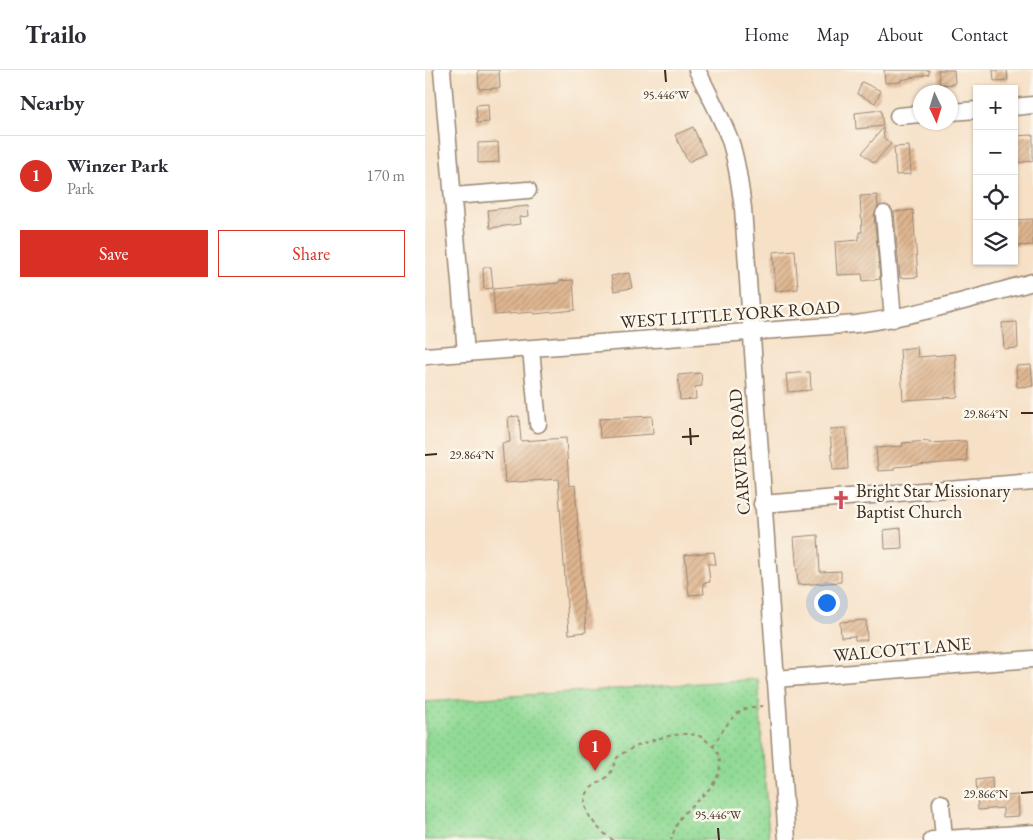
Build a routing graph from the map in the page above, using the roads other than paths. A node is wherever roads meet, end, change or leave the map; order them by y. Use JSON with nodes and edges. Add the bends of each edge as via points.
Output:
{"nodes":[{"id":1,"x":442,"y":70,"type":"edge"},
{"id":2,"x":697,"y":70,"type":"edge"},
{"id":3,"x":1033,"y":105,"type":"edge"},
{"id":4,"x":1018,"y":107,"type":"edge"},
{"id":5,"x":973,"y":110,"type":"edge"},
{"id":6,"x":958,"y":111,"type":"edge"},
{"id":7,"x":913,"y":115,"type":"edge"},
{"id":8,"x":898,"y":116,"type":"dead end"},
{"id":9,"x":528,"y":190,"type":"dead end"},
{"id":10,"x":453,"y":196,"type":"junction"},
{"id":11,"x":884,"y":214,"type":"dead end"},
{"id":12,"x":1033,"y":282,"type":"edge"},
{"id":13,"x":893,"y":318,"type":"junction"},
{"id":14,"x":752,"y":333,"type":"junction"},
{"id":15,"x":531,"y":349,"type":"junction"},
{"id":16,"x":466,"y":354,"type":"junction"},
{"id":17,"x":425,"y":356,"type":"edge"},
{"id":18,"x":538,"y":424,"type":"dead end"},
{"id":19,"x":1033,"y":482,"type":"edge"},
{"id":20,"x":762,"y":504,"type":"junction"},
{"id":21,"x":1033,"y":659,"type":"edge"},
{"id":22,"x":775,"y":679,"type":"junction"},
{"id":23,"x":941,"y":803,"type":"dead end"},
{"id":24,"x":1033,"y":833,"type":"edge"},
{"id":25,"x":787,"y":840,"type":"edge"},
{"id":26,"x":938,"y":840,"type":"edge"}],
"edges":[{"from":1,"to":10,"type":"street"},
{"from":2,"to":14,"type":"street","name":"CARVER ROAD","via":[[723,121],[735,161],[743,208]]},
{"from":3,"to":4,"type":"street"},
{"from":5,"to":6,"type":"street"},
{"from":7,"to":8,"type":"street"},
{"from":9,"to":10,"type":"street"},
{"from":10,"to":16,"type":"street"},
{"from":11,"to":13,"type":"street"},
{"from":12,"to":13,"type":"street","name":"WEST LITTLE YORK ROAD"},
{"from":13,"to":14,"type":"street","name":"WEST LITTLE YORK ROAD"},
{"from":14,"to":15,"type":"street","name":"WEST LITTLE YORK ROAD"},
{"from":14,"to":20,"type":"street","name":"CARVER ROAD"},
{"from":15,"to":16,"type":"street","name":"WEST LITTLE YORK ROAD"},
{"from":15,"to":18,"type":"street"},
{"from":16,"to":17,"type":"street","name":"WEST LITTLE YORK ROAD"},
{"from":19,"to":20,"type":"street"},
{"from":20,"to":22,"type":"street","name":"CARVER ROAD"},
{"from":21,"to":22,"type":"street","name":"WALCOTT LANE"},
{"from":22,"to":25,"type":"street","name":"CARVER ROAD"},
{"from":23,"to":26,"type":"street"},
{"from":24,"to":26,"type":"street"}]}
